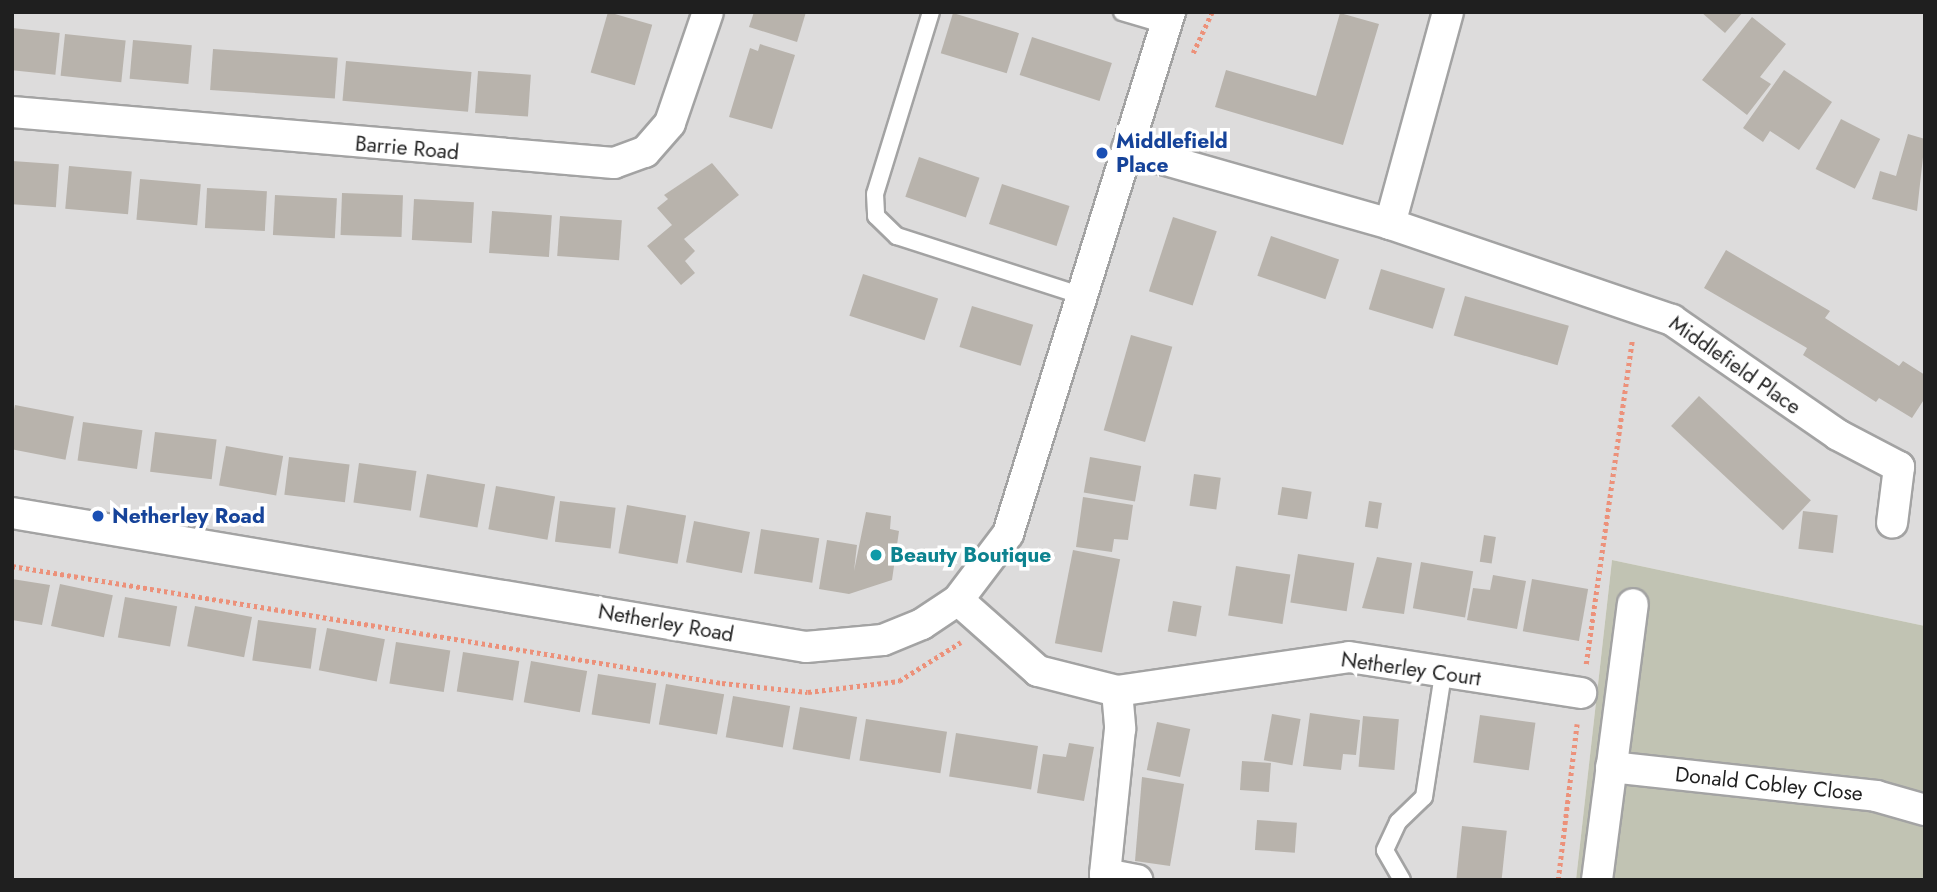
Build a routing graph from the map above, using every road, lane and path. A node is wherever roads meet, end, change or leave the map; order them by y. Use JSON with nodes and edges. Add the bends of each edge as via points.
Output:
{"nodes":[{"id":1,"x":708,"y":12,"type":"edge"},
{"id":2,"x":931,"y":12,"type":"edge"},
{"id":3,"x":1122,"y":12,"type":"edge"},
{"id":4,"x":1212,"y":12,"type":"edge"},
{"id":5,"x":1448,"y":12,"type":"edge"},
{"id":6,"x":1168,"y":19,"type":"edge"},
{"id":7,"x":1187,"y":62,"type":"dead end"},
{"id":8,"x":12,"y":112,"type":"edge"},
{"id":9,"x":1128,"y":149,"type":"junction"},
{"id":10,"x":1390,"y":224,"type":"junction"},
{"id":11,"x":1083,"y":296,"type":"junction"},
{"id":12,"x":1637,"y":304,"type":"junction"},
{"id":13,"x":12,"y":513,"type":"edge"},
{"id":14,"x":1892,"y":523,"type":"dead end"},
{"id":15,"x":12,"y":566,"type":"edge"},
{"id":16,"x":958,"y":600,"type":"junction"},
{"id":17,"x":1633,"y":604,"type":"dead end"},
{"id":18,"x":982,"y":625,"type":"junction"},
{"id":19,"x":1443,"y":674,"type":"junction"},
{"id":20,"x":1117,"y":691,"type":"junction"},
{"id":21,"x":1581,"y":693,"type":"junction"},
{"id":22,"x":1611,"y":767,"type":"junction"},
{"id":23,"x":1925,"y":810,"type":"edge"},
{"id":24,"x":1105,"y":877,"type":"edge"},
{"id":25,"x":1137,"y":880,"type":"edge"},
{"id":26,"x":1402,"y":880,"type":"edge"},
{"id":27,"x":1558,"y":880,"type":"edge"},
{"id":28,"x":1597,"y":880,"type":"edge"}],
"edges":[{"from":1,"to":8,"type":"street","name":"Barrie Road","via":[[670,123],[645,152],[614,163]]},
{"from":2,"to":11,"type":"lane","via":[[875,194],[876,216],[897,236]]},
{"from":3,"to":6,"type":"lane"},
{"from":4,"to":7,"type":"path"},
{"from":5,"to":10,"type":"street"},
{"from":6,"to":9,"type":"street"},
{"from":9,"to":10,"type":"street","name":"Middlefield Place"},
{"from":9,"to":11,"type":"street"},
{"from":10,"to":12,"type":"street","name":"Middlefield Place"},
{"from":11,"to":16,"type":"street","via":[[1008,534]]},
{"from":12,"to":14,"type":"street","name":"Middlefield Place","via":[[1694,334],[1838,435],[1899,467]]},
{"from":12,"to":21,"type":"path"},
{"from":13,"to":16,"type":"street","name":"Netherley Road","via":[[807,647],[883,640]]},
{"from":15,"to":18,"type":"path","via":[[722,683],[808,692],[899,681]]},
{"from":16,"to":18,"type":"street"},
{"from":17,"to":22,"type":"street"},
{"from":18,"to":20,"type":"street","via":[[1038,671]]},
{"from":19,"to":20,"type":"street","name":"Netherley Court","via":[[1338,657]]},
{"from":19,"to":21,"type":"street","name":"Netherley Court"},
{"from":19,"to":26,"type":"lane","via":[[1424,797],[1398,822],[1385,850]]},
{"from":20,"to":24,"type":"street","via":[[1120,729]]},
{"from":21,"to":27,"type":"path"},
{"from":22,"to":23,"type":"street","name":"Donald Cobley Close","via":[[1876,796]]},
{"from":22,"to":28,"type":"street"},
{"from":24,"to":25,"type":"street"}]}
